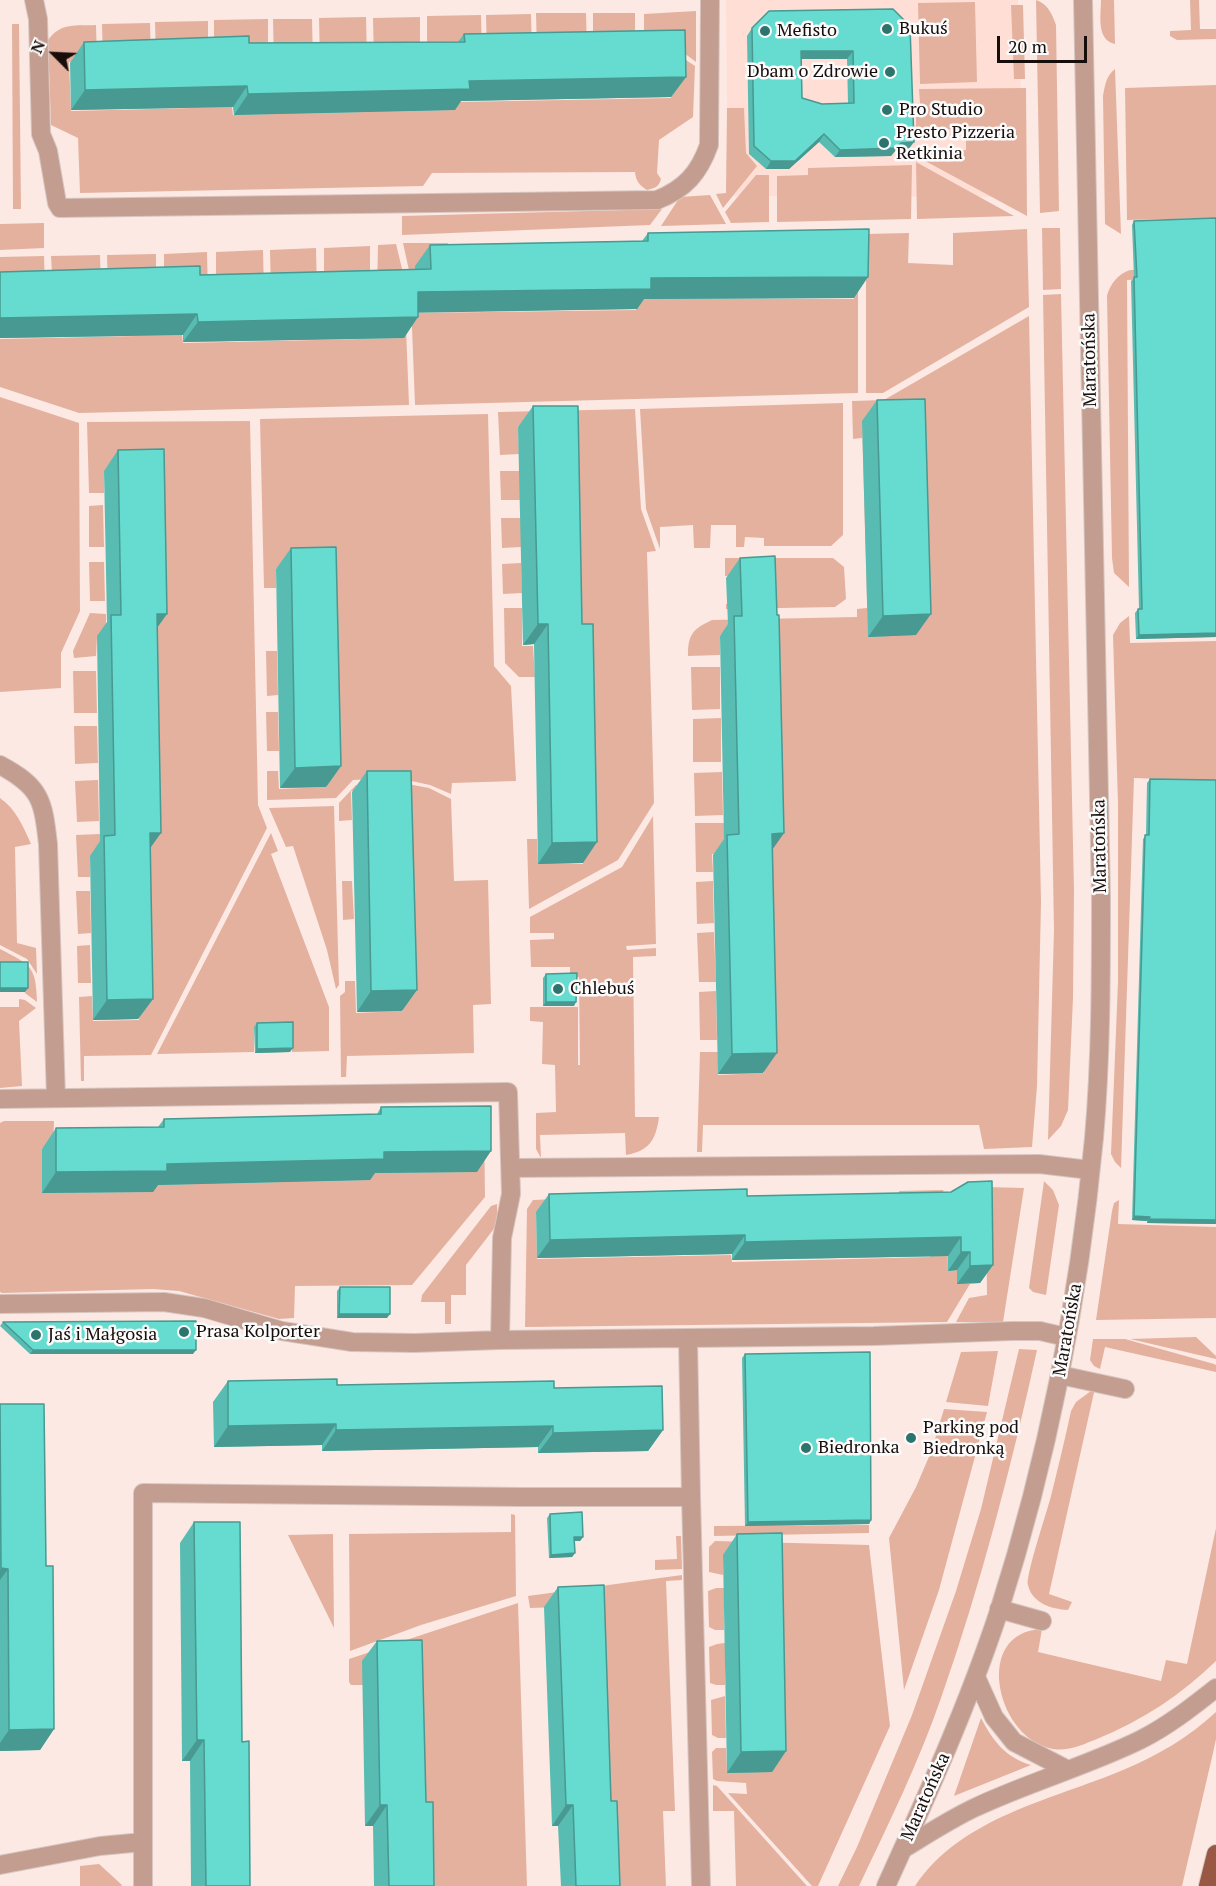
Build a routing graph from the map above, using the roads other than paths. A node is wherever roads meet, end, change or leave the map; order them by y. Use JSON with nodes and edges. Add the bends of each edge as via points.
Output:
{"nodes":[{"id":1,"x":34,"y":0,"type":"edge"},
{"id":2,"x":710,"y":0,"type":"edge"},
{"id":3,"x":1083,"y":0,"type":"edge"},
{"id":4,"x":0,"y":765,"type":"edge"},
{"id":5,"x":56,"y":1098,"type":"junction"},
{"id":6,"x":0,"y":1099,"type":"edge"},
{"id":7,"x":511,"y":1168,"type":"junction"},
{"id":8,"x":1090,"y":1170,"type":"junction"},
{"id":9,"x":0,"y":1304,"type":"edge"},
{"id":10,"x":1066,"y":1336,"type":"junction"},
{"id":11,"x":688,"y":1339,"type":"junction"},
{"id":12,"x":500,"y":1340,"type":"junction"},
{"id":13,"x":1060,"y":1375,"type":"junction"},
{"id":14,"x":1125,"y":1389,"type":"dead end"},
{"id":15,"x":691,"y":1497,"type":"junction"},
{"id":16,"x":999,"y":1609,"type":"junction"},
{"id":17,"x":1042,"y":1621,"type":"dead end"},
{"id":18,"x":976,"y":1677,"type":"junction"},
{"id":19,"x":1216,"y":1688,"type":"edge"},
{"id":20,"x":1068,"y":1770,"type":"junction"},
{"id":21,"x":143,"y":1842,"type":"junction"},
{"id":22,"x":903,"y":1849,"type":"junction"},
{"id":23,"x":1216,"y":1854,"type":"edge"},
{"id":24,"x":0,"y":1865,"type":"edge"},
{"id":25,"x":143,"y":1886,"type":"edge"},
{"id":26,"x":700,"y":1886,"type":"edge"},
{"id":27,"x":886,"y":1886,"type":"edge"},
{"id":28,"x":1208,"y":1886,"type":"edge"}],
"edges":[{"from":1,"to":2,"type":"street","via":[[38,19],[41,134],[60,208],[657,200],[674,194],[689,181],[709,145]]},
{"from":3,"to":8,"type":"street","name":"Maratońska","via":[[1101,908],[1099,1036]]},
{"from":4,"to":5,"type":"street","via":[[27,782],[44,810]]},
{"from":5,"to":6,"type":"street"},
{"from":5,"to":7,"type":"street","via":[[508,1092]]},
{"from":7,"to":8,"type":"street","via":[[1039,1164]]},
{"from":7,"to":12,"type":"street","via":[[511,1194],[502,1238]]},
{"from":8,"to":10,"type":"street","name":"Maratońska"},
{"from":9,"to":12,"type":"street","via":[[164,1302],[341,1341]]},
{"from":10,"to":11,"type":"street","via":[[1012,1331]]},
{"from":10,"to":13,"type":"street","name":"Maratońska"},
{"from":11,"to":12,"type":"street"},
{"from":11,"to":15,"type":"street"},
{"from":13,"to":14,"type":"street"},
{"from":13,"to":16,"type":"street","name":"Maratońska","via":[[1036,1482]]},
{"from":15,"to":21,"type":"street","via":[[142,1493]]},
{"from":15,"to":26,"type":"street"},
{"from":16,"to":17,"type":"street"},
{"from":16,"to":18,"type":"street","name":"Maratońska"},
{"from":18,"to":20,"type":"street","via":[[994,1717],[1014,1742]]},
{"from":18,"to":22,"type":"street","name":"Maratońska"},
{"from":19,"to":20,"type":"street","name":"Maratońska","via":[[1142,1739]]},
{"from":20,"to":22,"type":"street","name":"Maratońska","via":[[974,1808]]},
{"from":21,"to":24,"type":"street"},
{"from":21,"to":25,"type":"street"},
{"from":22,"to":27,"type":"street","name":"Maratońska"},
{"from":23,"to":28,"type":"main road"}]}
